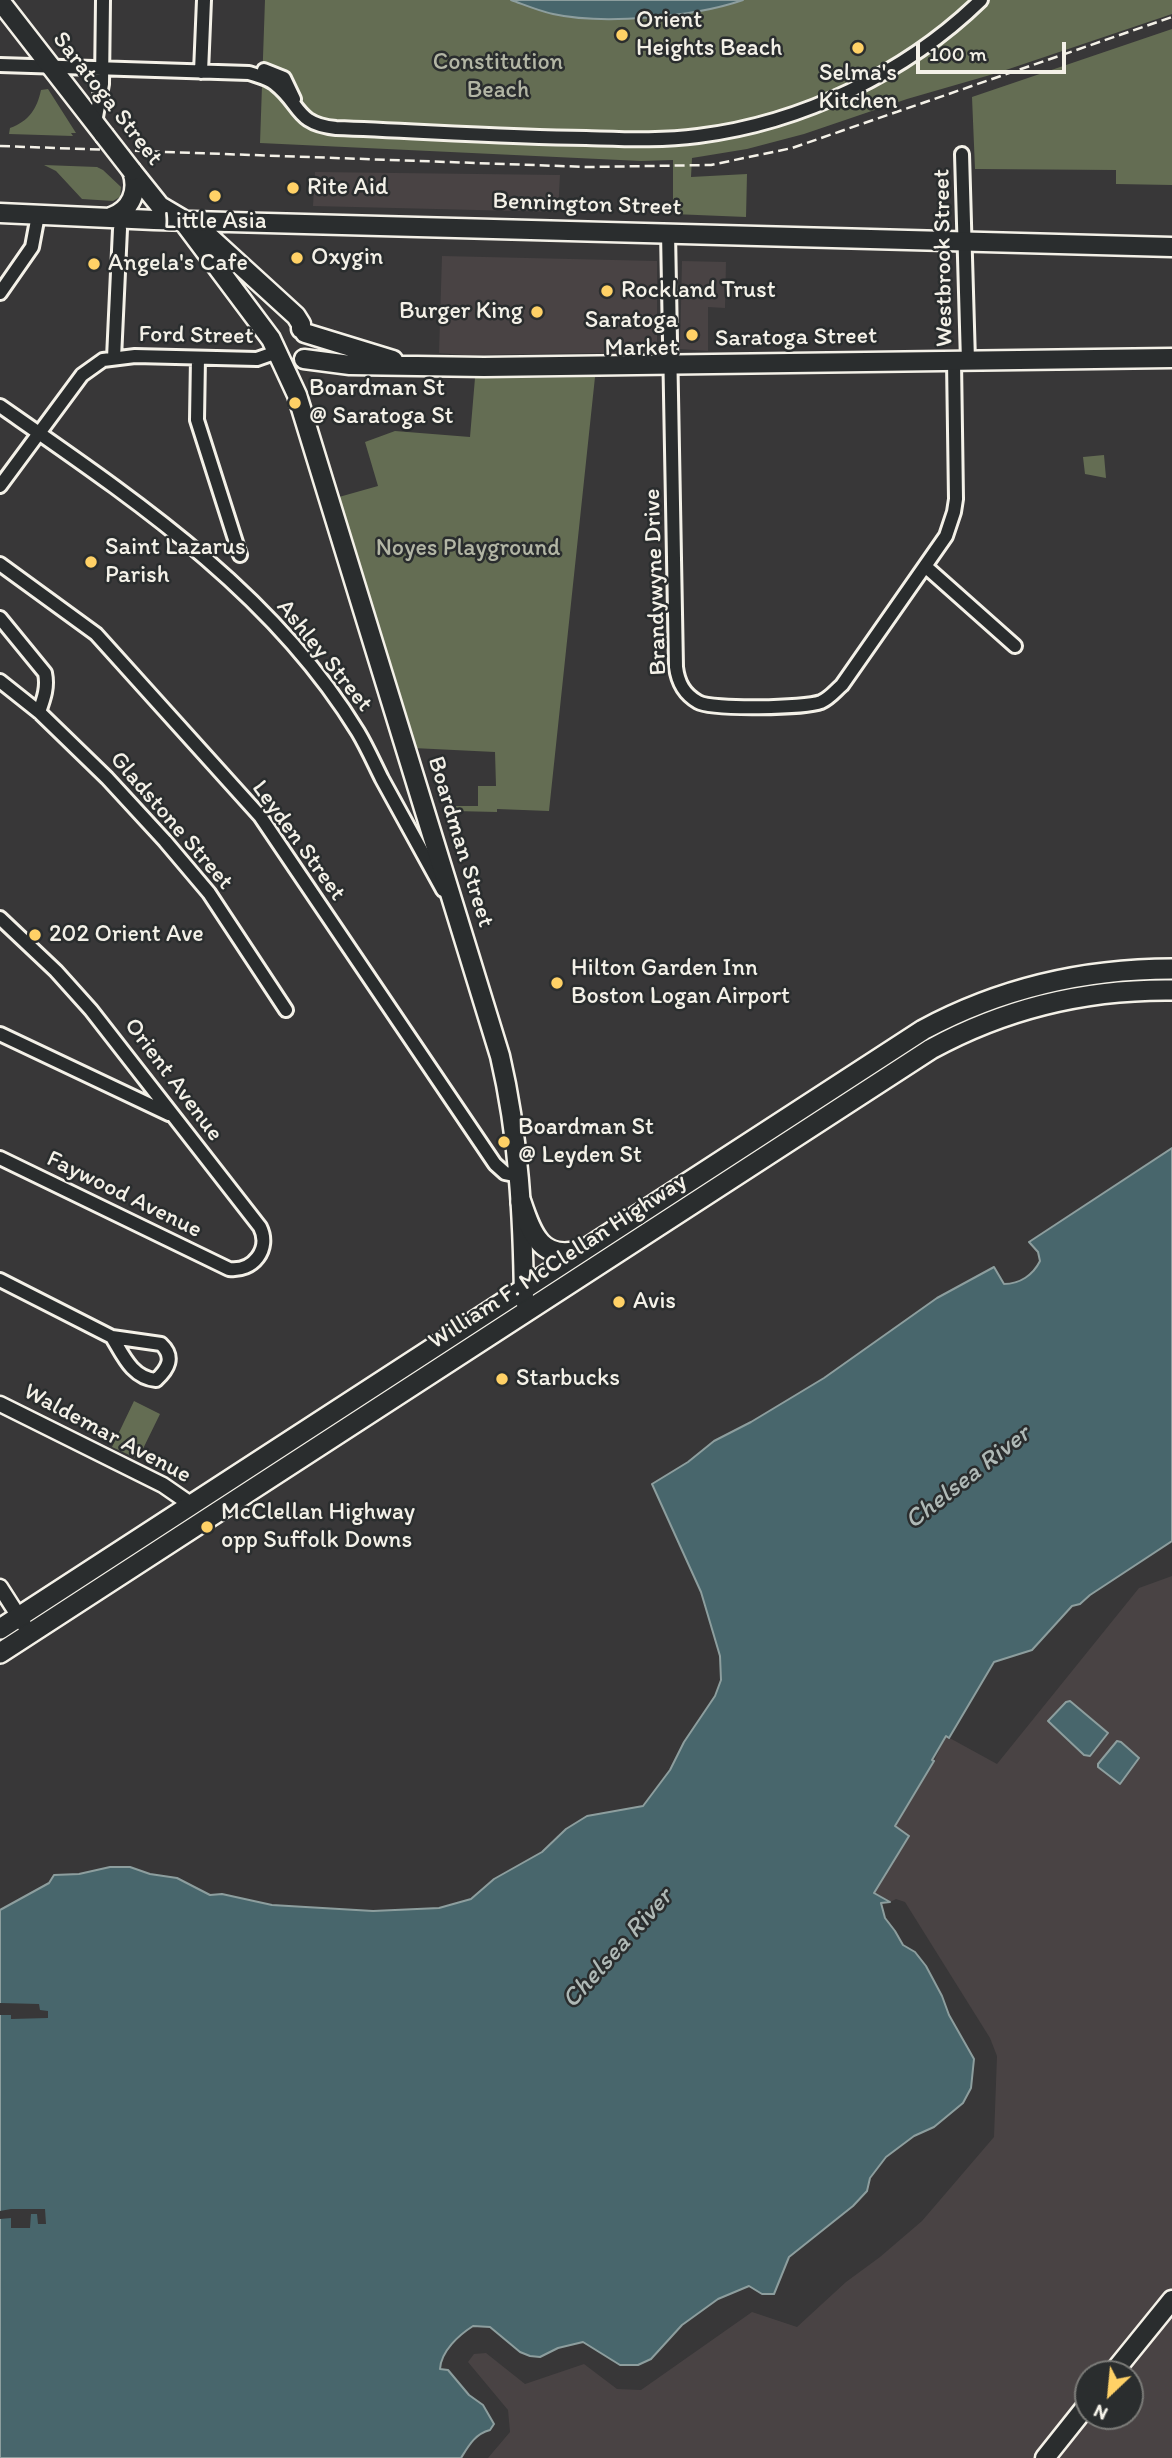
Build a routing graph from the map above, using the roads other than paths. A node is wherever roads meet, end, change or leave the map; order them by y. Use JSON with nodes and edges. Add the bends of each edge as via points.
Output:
{"nodes":[{"id":1,"x":103,"y":0,"type":"edge"},
{"id":2,"x":204,"y":0,"type":"edge"},
{"id":3,"x":981,"y":0,"type":"edge"},
{"id":4,"x":0,"y":1,"type":"edge"},
{"id":5,"x":0,"y":65,"type":"edge"},
{"id":6,"x":50,"y":66,"type":"junction"},
{"id":7,"x":102,"y":69,"type":"junction"},
{"id":8,"x":201,"y":72,"type":"junction"},
{"id":9,"x":100,"y":130,"type":"junction"},
{"id":10,"x":962,"y":154,"type":"dead end"},
{"id":11,"x":132,"y":171,"type":"junction"},
{"id":12,"x":0,"y":213,"type":"edge"},
{"id":13,"x":38,"y":220,"type":"junction"},
{"id":14,"x":115,"y":223,"type":"junction"},
{"id":15,"x":0,"y":224,"type":"edge"},
{"id":16,"x":192,"y":228,"type":"junction"},
{"id":17,"x":487,"y":233,"type":"junction"},
{"id":18,"x":668,"y":238,"type":"junction"},
{"id":19,"x":966,"y":246,"type":"junction"},
{"id":20,"x":1172,"y":247,"type":"edge"},
{"id":21,"x":1172,"y":258,"type":"edge"},
{"id":22,"x":0,"y":293,"type":"edge"},
{"id":23,"x":303,"y":331,"type":"junction"},
{"id":24,"x":288,"y":356,"type":"junction"},
{"id":25,"x":114,"y":358,"type":"junction"},
{"id":26,"x":198,"y":358,"type":"junction"},
{"id":27,"x":1172,"y":358,"type":"edge"},
{"id":28,"x":961,"y":361,"type":"junction"},
{"id":29,"x":671,"y":364,"type":"junction"},
{"id":30,"x":421,"y":366,"type":"junction"},
{"id":31,"x":0,"y":406,"type":"edge"},
{"id":32,"x":38,"y":433,"type":"junction"},
{"id":33,"x":0,"y":486,"type":"edge"},
{"id":34,"x":240,"y":555,"type":"dead end"},
{"id":35,"x":0,"y":564,"type":"edge"},
{"id":36,"x":925,"y":566,"type":"junction"},
{"id":37,"x":0,"y":618,"type":"edge"},
{"id":38,"x":1015,"y":646,"type":"dead end"},
{"id":39,"x":0,"y":681,"type":"edge"},
{"id":40,"x":39,"y":712,"type":"junction"},
{"id":41,"x":435,"y":840,"type":"junction"},
{"id":42,"x":416,"y":841,"type":"junction"},
{"id":43,"x":454,"y":908,"type":"junction"},
{"id":44,"x":0,"y":918,"type":"edge"},
{"id":45,"x":1172,"y":969,"type":"edge"},
{"id":46,"x":1172,"y":990,"type":"edge"},
{"id":47,"x":286,"y":1010,"type":"dead end"},
{"id":48,"x":0,"y":1034,"type":"edge"},
{"id":49,"x":173,"y":1116,"type":"junction"},
{"id":50,"x":0,"y":1158,"type":"edge"},
{"id":51,"x":520,"y":1177,"type":"junction"},
{"id":52,"x":522,"y":1202,"type":"junction"},
{"id":53,"x":587,"y":1249,"type":"junction"},
{"id":54,"x":229,"y":1269,"type":"joint"},
{"id":55,"x":0,"y":1280,"type":"edge"},
{"id":56,"x":524,"y":1291,"type":"junction"},
{"id":57,"x":524,"y":1314,"type":"junction"},
{"id":58,"x":112,"y":1337,"type":"junction"},
{"id":59,"x":0,"y":1404,"type":"edge"},
{"id":60,"x":192,"y":1505,"type":"junction"},
{"id":61,"x":0,"y":1587,"type":"edge"},
{"id":62,"x":20,"y":1617,"type":"junction"},
{"id":63,"x":1,"y":1628,"type":"edge"},
{"id":64,"x":30,"y":1634,"type":"junction"},
{"id":65,"x":0,"y":1653,"type":"edge"},
{"id":66,"x":1172,"y":2300,"type":"edge"},
{"id":67,"x":1123,"y":2360,"type":"edge"},
{"id":68,"x":1074,"y":2422,"type":"edge"},
{"id":69,"x":1045,"y":2458,"type":"edge"}],
"edges":[{"from":1,"to":7,"type":"street"},
{"from":2,"to":8,"type":"street"},
{"from":3,"to":8,"type":"street","via":[[921,48],[851,90],[773,120],[698,136],[518,137],[320,127],[298,112],[268,79],[249,73]]},
{"from":4,"to":6,"type":"main road","name":"Saratoga Street"},
{"from":5,"to":6,"type":"street"},
{"from":6,"to":7,"type":"street"},
{"from":6,"to":9,"type":"main road","name":"Saratoga Street"},
{"from":7,"to":8,"type":"street"},
{"from":7,"to":9,"type":"street","via":[[96,117]]},
{"from":9,"to":11,"type":"main road","name":"Saratoga Street","bridge":true},
{"from":10,"to":19,"type":"street","name":"Westbrook Street"},
{"from":11,"to":14,"type":"main road","via":[[135,185],[130,202]]},
{"from":11,"to":16,"type":"main road","name":"Saratoga Street","via":[[157,204]]},
{"from":12,"to":13,"type":"main road","name":"Bennington Street"},
{"from":13,"to":14,"type":"main road","name":"Bennington Street"},
{"from":13,"to":15,"type":"main road","name":"Bennington Street"},
{"from":13,"to":22,"type":"street","via":[[29,252]]},
{"from":14,"to":16,"type":"main road","name":"Bennington Street"},
{"from":14,"to":25,"type":"street"},
{"from":16,"to":17,"type":"main road","name":"Bennington Street"},
{"from":16,"to":17,"type":"main road","name":"Bennington Street"},
{"from":16,"to":23,"type":"main road","name":"Saratoga Street","via":[[296,316]]},
{"from":16,"to":24,"type":"main road","name":"Saratoga Street"},
{"from":17,"to":18,"type":"main road","name":"Bennington Street"},
{"from":18,"to":19,"type":"main road","name":"Bennington Street"},
{"from":18,"to":29,"type":"street","name":"Brandywyne Drive"},
{"from":19,"to":20,"type":"main road","name":"Bennington Street"},
{"from":19,"to":21,"type":"main road","name":"Bennington Street"},
{"from":19,"to":28,"type":"street","name":"Westbrook Street"},
{"from":23,"to":24,"type":"main road","via":[[309,338],[309,353]]},
{"from":23,"to":24,"type":"main road","via":[[294,327],[282,331],[276,341]]},
{"from":23,"to":30,"type":"main road","name":"Saratoga Street"},
{"from":24,"to":26,"type":"street","name":"Ford Street"},
{"from":24,"to":30,"type":"main road","name":"Saratoga Street","via":[[350,365]]},
{"from":24,"to":41,"type":"main road","name":"Boardman Street"},
{"from":25,"to":26,"type":"street","name":"Ford Street"},
{"from":25,"to":32,"type":"street","via":[[82,375]]},
{"from":26,"to":34,"type":"street","via":[[197,420]]},
{"from":27,"to":28,"type":"main road","name":"Saratoga Street"},
{"from":28,"to":29,"type":"main road","name":"Saratoga Street"},
{"from":28,"to":36,"type":"street","name":"Brandywyne Drive","via":[[954,512],[946,536]]},
{"from":29,"to":30,"type":"main road","name":"Saratoga Street"},
{"from":29,"to":36,"type":"street","name":"Brandywyne Drive","via":[[676,667],[677,681],[685,692],[707,705],[821,702],[842,685]]},
{"from":31,"to":32,"type":"street","name":"Ashley Street"},
{"from":32,"to":33,"type":"street"},
{"from":32,"to":42,"type":"street","name":"Ashley Street","via":[[153,514],[290,643],[358,732]]},
{"from":35,"to":51,"type":"street","name":"Leyden Street","via":[[96,634],[260,816],[495,1164]]},
{"from":36,"to":38,"type":"street"},
{"from":37,"to":40,"type":"street","via":[[45,673],[46,693]]},
{"from":39,"to":40,"type":"street","name":"Gladstone Street"},
{"from":40,"to":47,"type":"street","name":"Gladstone Street","via":[[115,786],[209,893]]},
{"from":41,"to":42,"type":"street"},
{"from":41,"to":43,"type":"main road","name":"Boardman Street"},
{"from":42,"to":43,"type":"street","name":"Ashley Street"},
{"from":43,"to":51,"type":"main road","name":"Boardman Street","via":[[503,1068]]},
{"from":44,"to":49,"type":"street","name":"Orient Avenue","via":[[71,987]]},
{"from":45,"to":53,"type":"highway","name":"William F. McClellan Highway","via":[[1065,978],[1004,994],[947,1018]]},
{"from":46,"to":57,"type":"highway","name":"William F. McClellan Highway","via":[[1057,1000],[997,1018],[947,1041]]},
{"from":48,"to":49,"type":"street"},
{"from":49,"to":54,"type":"street","name":"Orient Avenue","via":[[262,1231],[263,1245],[256,1261]]},
{"from":50,"to":54,"type":"street","name":"Faywood Avenue"},
{"from":51,"to":52,"type":"main road","name":"Boardman Street"},
{"from":52,"to":53,"type":"highway","via":[[546,1249],[561,1254]]},
{"from":52,"to":56,"type":"main road","name":"Boardman Street"},
{"from":53,"to":56,"type":"highway","name":"William F. McClellan Highway"},
{"from":55,"to":58,"type":"street"},
{"from":56,"to":57,"type":"main road","name":"Boardman Street"},
{"from":56,"to":60,"type":"highway","name":"William F. McClellan Highway"},
{"from":57,"to":64,"type":"highway","name":"William F. McClellan Highway"},
{"from":58,"to":58,"type":"street","via":[[136,1374],[156,1380],[164,1373],[169,1354],[161,1344]]},
{"from":59,"to":60,"type":"street","name":"Waldemar Avenue","via":[[163,1485]]},
{"from":60,"to":62,"type":"highway","name":"William F. McClellan Highway"},
{"from":61,"to":62,"type":"street"},
{"from":62,"to":63,"type":"highway","name":"William F. McClellan Highway"},
{"from":62,"to":64,"type":"street"},
{"from":64,"to":65,"type":"highway","name":"William F. McClellan Highway"},
{"from":66,"to":67,"type":"main road"},
{"from":68,"to":69,"type":"main road"}]}
